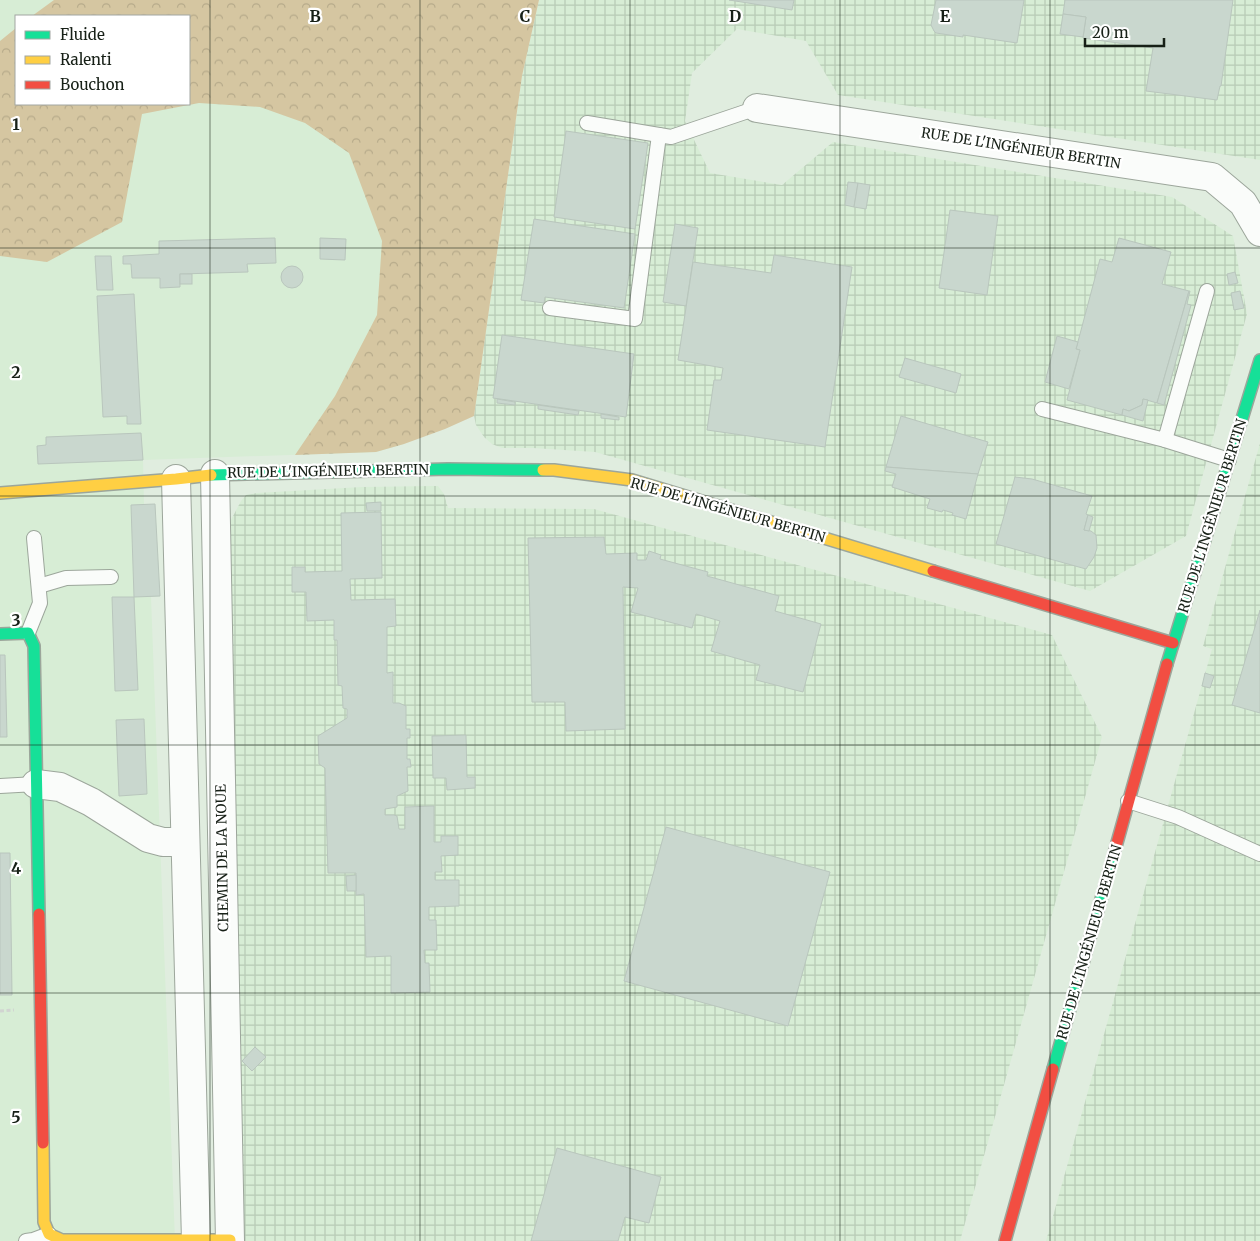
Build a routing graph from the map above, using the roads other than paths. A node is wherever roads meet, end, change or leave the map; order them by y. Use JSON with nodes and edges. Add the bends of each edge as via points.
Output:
{"nodes":[{"id":1,"x":757,"y":108,"type":"joint"},
{"id":2,"x":587,"y":123,"type":"dead end"},
{"id":3,"x":659,"y":135,"type":"junction"},
{"id":4,"x":1260,"y":232,"type":"edge"},
{"id":5,"x":1207,"y":291,"type":"dead end"},
{"id":6,"x":550,"y":308,"type":"dead end"},
{"id":7,"x":1260,"y":360,"type":"edge"},
{"id":8,"x":1042,"y":409,"type":"dead end"},
{"id":9,"x":1165,"y":440,"type":"junction"},
{"id":10,"x":1229,"y":460,"type":"junction"},
{"id":11,"x":215,"y":474,"type":"junction"},
{"id":12,"x":176,"y":479,"type":"junction"},
{"id":13,"x":0,"y":493,"type":"edge"},
{"id":14,"x":34,"y":538,"type":"dead end"},
{"id":15,"x":111,"y":577,"type":"dead end"},
{"id":16,"x":38,"y":586,"type":"junction"},
{"id":17,"x":28,"y":633,"type":"junction"},
{"id":18,"x":0,"y":634,"type":"edge"},
{"id":19,"x":1173,"y":642,"type":"junction"},
{"id":20,"x":36,"y":784,"type":"junction"},
{"id":21,"x":0,"y":786,"type":"edge"},
{"id":22,"x":1128,"y":801,"type":"junction"},
{"id":23,"x":185,"y":842,"type":"junction"},
{"id":24,"x":1260,"y":854,"type":"edge"},
{"id":25,"x":49,"y":1234,"type":"junction"},
{"id":26,"x":230,"y":1240,"type":"edge"},
{"id":27,"x":26,"y":1241,"type":"edge"},
{"id":28,"x":196,"y":1241,"type":"edge"},
{"id":29,"x":1005,"y":1241,"type":"edge"}],
"edges":[{"from":1,"to":3,"type":"lane","via":[[671,137]]},
{"from":1,"to":4,"type":"street","name":"RUE DE L'INGÉNIEUR BERTIN","via":[[1212,177],[1243,203]]},
{"from":2,"to":3,"type":"lane"},
{"from":3,"to":6,"type":"lane","via":[[635,319]]},
{"from":5,"to":9,"type":"lane"},
{"from":7,"to":10,"type":"street","name":"RUE DE L'INGÉNIEUR BERTIN"},
{"from":8,"to":9,"type":"lane"},
{"from":9,"to":10,"type":"lane"},
{"from":10,"to":19,"type":"street","name":"RUE DE L'INGÉNIEUR BERTIN"},
{"from":11,"to":12,"type":"street","name":"RUE DE L'INGÉNIEUR BERTIN"},
{"from":11,"to":19,"type":"street","name":"RUE DE L'INGÉNIEUR BERTIN","via":[[554,470],[632,480]]},
{"from":11,"to":26,"type":"street","name":"CHEMIN DE LA NOUE"},
{"from":12,"to":13,"type":"street","name":"RUE DE L'INGÉNIEUR BERTIN"},
{"from":12,"to":23,"type":"street"},
{"from":14,"to":16,"type":"lane"},
{"from":15,"to":16,"type":"lane","via":[[66,578]]},
{"from":16,"to":17,"type":"lane","via":[[40,603]]},
{"from":17,"to":18,"type":"street"},
{"from":17,"to":20,"type":"street","via":[[34,646]]},
{"from":19,"to":22,"type":"street","name":"RUE DE L'INGÉNIEUR BERTIN"},
{"from":20,"to":21,"type":"lane"},
{"from":20,"to":23,"type":"street","via":[[60,787],[91,802],[148,838]]},
{"from":20,"to":25,"type":"street","via":[[44,1222]]},
{"from":22,"to":24,"type":"lane","via":[[1178,817]]},
{"from":22,"to":29,"type":"street","name":"RUE DE L'INGÉNIEUR BERTIN"},
{"from":23,"to":28,"type":"street"},
{"from":25,"to":27,"type":"lane"},
{"from":25,"to":28,"type":"street","via":[[62,1240]]},
{"from":26,"to":28,"type":"street"}]}
